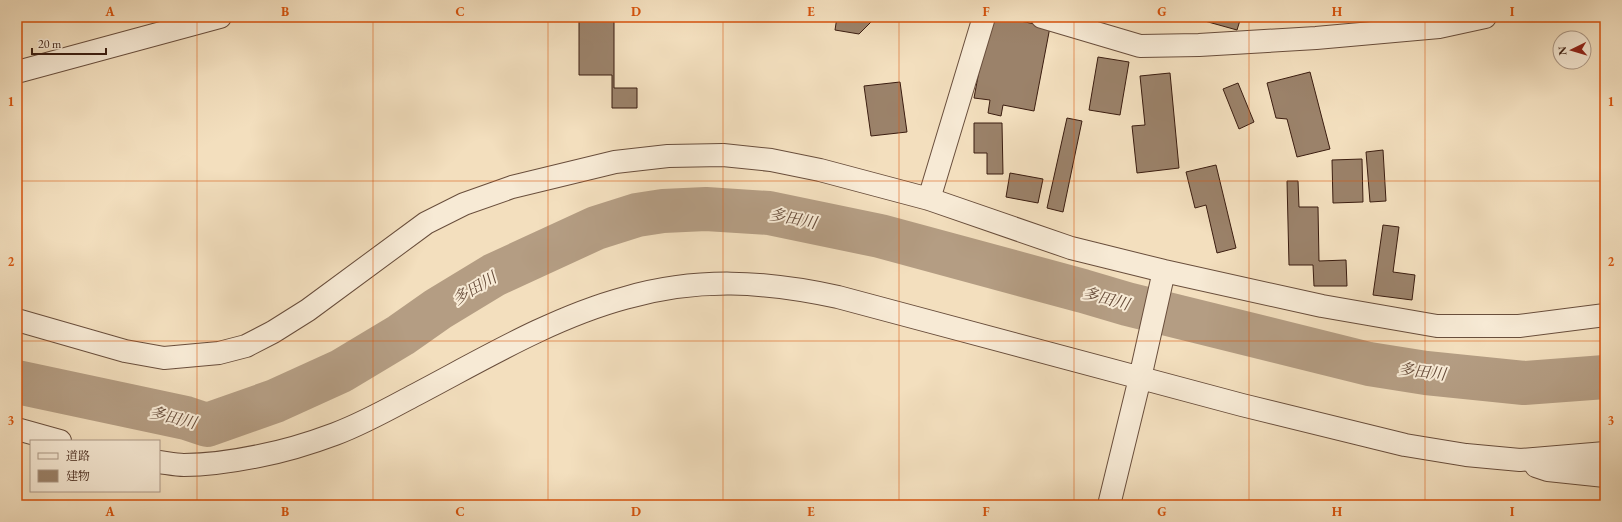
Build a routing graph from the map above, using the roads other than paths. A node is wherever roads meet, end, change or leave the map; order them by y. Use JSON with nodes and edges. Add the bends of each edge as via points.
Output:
{"nodes":[{"id":1,"x":220,"y":17,"type":"edge"},
{"id":2,"x":984,"y":17,"type":"edge"},
{"id":3,"x":1042,"y":17,"type":"edge"},
{"id":4,"x":1486,"y":17,"type":"edge"},
{"id":5,"x":17,"y":72,"type":"edge"},
{"id":6,"x":929,"y":199,"type":"junction"},
{"id":7,"x":1162,"y":279,"type":"junction"},
{"id":8,"x":1605,"y":315,"type":"edge"},
{"id":9,"x":17,"y":320,"type":"edge"},
{"id":10,"x":1142,"y":370,"type":"junction"},
{"id":11,"x":17,"y":429,"type":"edge"},
{"id":12,"x":56,"y":440,"type":"edge"},
{"id":13,"x":1605,"y":453,"type":"edge"},
{"id":14,"x":1520,"y":460,"type":"junction"},
{"id":15,"x":160,"y":462,"type":"edge"},
{"id":16,"x":1605,"y":476,"type":"edge"},
{"id":17,"x":1109,"y":505,"type":"edge"}],
"edges":[{"from":1,"to":5,"type":"street"},
{"from":2,"to":6,"type":"street"},
{"from":3,"to":4,"type":"street","via":[[1140,46],[1316,38],[1439,27]]},
{"from":6,"to":7,"type":"street"},
{"from":6,"to":9,"type":"street","via":[[820,170],[771,160],[723,155],[676,156],[615,162],[512,187],[464,204],[426,223],[308,310],[246,346],[219,353],[164,358],[125,351]]},
{"from":7,"to":8,"type":"street","via":[[1437,326],[1519,326]]},
{"from":7,"to":10,"type":"street"},
{"from":10,"to":14,"type":"street","via":[[1242,405],[1405,445],[1466,455]]},
{"from":10,"to":15,"type":"street","via":[[802,289],[766,284],[696,285],[668,288],[625,298],[581,312],[535,333],[371,419],[328,436],[242,460],[184,465]]},
{"from":10,"to":17,"type":"street"},
{"from":11,"to":12,"type":"street"},
{"from":13,"to":14,"type":"street"},
{"from":14,"to":16,"type":"street","via":[[1548,470]]}]}
